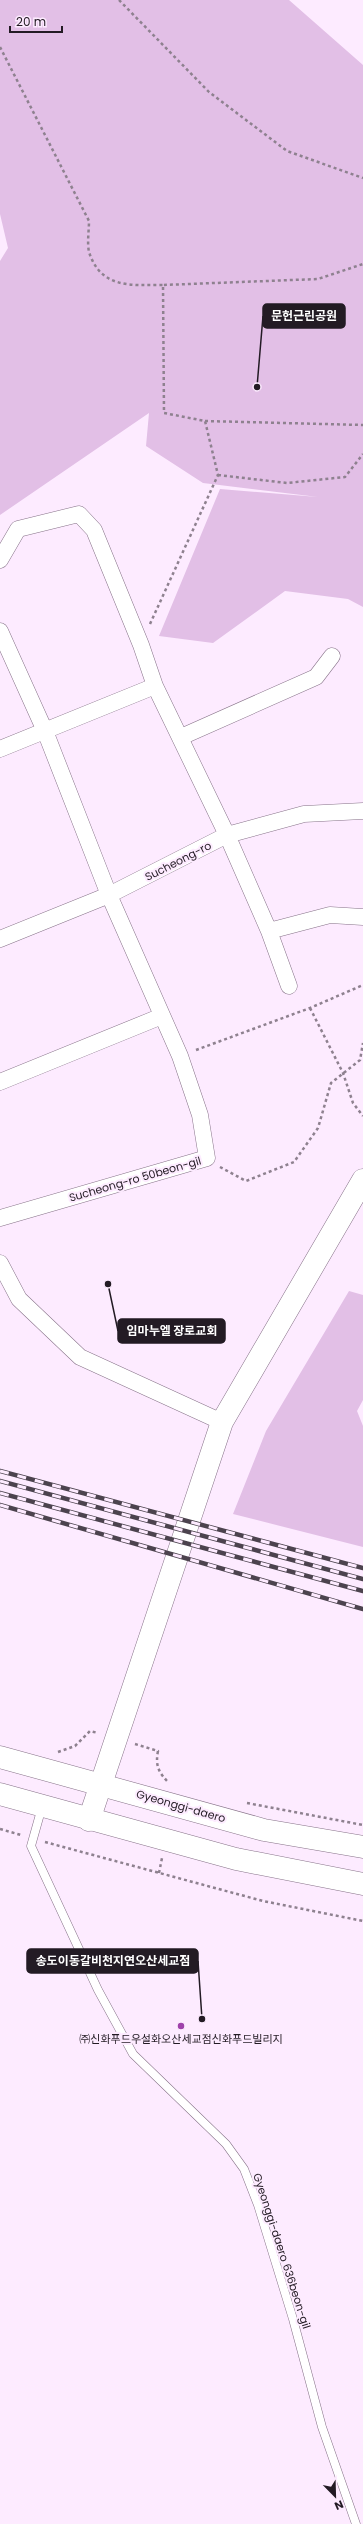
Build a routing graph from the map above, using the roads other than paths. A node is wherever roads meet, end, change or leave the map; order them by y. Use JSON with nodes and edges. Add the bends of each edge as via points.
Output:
{"nodes":[{"id":1,"x":0,"y":560,"type":"edge"},
{"id":2,"x":0,"y":631,"type":"edge"},
{"id":3,"x":332,"y":656,"type":"dead end"},
{"id":4,"x":155,"y":686,"type":"junction"},
{"id":5,"x":45,"y":731,"type":"junction"},
{"id":6,"x":180,"y":737,"type":"junction"},
{"id":7,"x":0,"y":749,"type":"edge"},
{"id":8,"x":363,"y":811,"type":"edge"},
{"id":9,"x":227,"y":835,"type":"junction"},
{"id":10,"x":109,"y":895,"type":"junction"},
{"id":11,"x":363,"y":917,"type":"edge"},
{"id":12,"x":269,"y":931,"type":"junction"},
{"id":13,"x":0,"y":939,"type":"edge"},
{"id":14,"x":289,"y":986,"type":"dead end"},
{"id":15,"x":162,"y":1016,"type":"junction"},
{"id":16,"x":0,"y":1082,"type":"edge"},
{"id":17,"x":363,"y":1180,"type":"edge"},
{"id":18,"x":0,"y":1218,"type":"edge"},
{"id":19,"x":0,"y":1263,"type":"edge"},
{"id":20,"x":222,"y":1422,"type":"junction"},
{"id":21,"x":0,"y":1757,"type":"edge"},
{"id":22,"x":102,"y":1784,"type":"junction"},
{"id":23,"x":0,"y":1794,"type":"edge"},
{"id":24,"x":42,"y":1807,"type":"junction"},
{"id":25,"x":89,"y":1820,"type":"junction"},
{"id":26,"x":363,"y":1847,"type":"edge"},
{"id":27,"x":363,"y":1884,"type":"edge"},
{"id":28,"x":356,"y":2524,"type":"edge"}],
"edges":[{"from":1,"to":4,"type":"street","via":[[18,530],[78,514],[94,530]]},
{"from":2,"to":5,"type":"street","name":"Sucheong-ro 50beon-gil"},
{"from":3,"to":6,"type":"street","via":[[316,677]]},
{"from":4,"to":5,"type":"street"},
{"from":4,"to":6,"type":"street"},
{"from":5,"to":7,"type":"street"},
{"from":5,"to":10,"type":"street","name":"Sucheong-ro 50beon-gil"},
{"from":6,"to":9,"type":"street"},
{"from":8,"to":9,"type":"street","name":"Sucheong-ro","via":[[304,814]]},
{"from":9,"to":10,"type":"street","name":"Sucheong-ro"},
{"from":9,"to":12,"type":"street"},
{"from":10,"to":13,"type":"street","name":"Sucheong-ro"},
{"from":10,"to":15,"type":"street","name":"Sucheong-ro 50beon-gil"},
{"from":11,"to":12,"type":"street","via":[[330,916]]},
{"from":12,"to":14,"type":"street"},
{"from":15,"to":16,"type":"street"},
{"from":15,"to":18,"type":"street","name":"Sucheong-ro 50beon-gil","via":[[180,1056],[200,1115],[207,1158]]},
{"from":17,"to":20,"type":"main road"},
{"from":19,"to":20,"type":"street","via":[[19,1298],[80,1358]]},
{"from":20,"to":22,"type":"main road"},
{"from":21,"to":22,"type":"main road","name":"Gyeonggi-daero"},
{"from":22,"to":25,"type":"main road"},
{"from":22,"to":26,"type":"main road","name":"Gyeonggi-daero","via":[[264,1830]]},
{"from":23,"to":24,"type":"main road"},
{"from":24,"to":25,"type":"main road"},
{"from":24,"to":28,"type":"lane","name":"Gyeonggi-daero 636beon-gil","via":[[31,1846],[66,1923],[133,2054],[226,2144],[244,2169],[258,2205],[293,2319],[322,2427]]},
{"from":25,"to":27,"type":"main road","via":[[236,1859]]}]}
